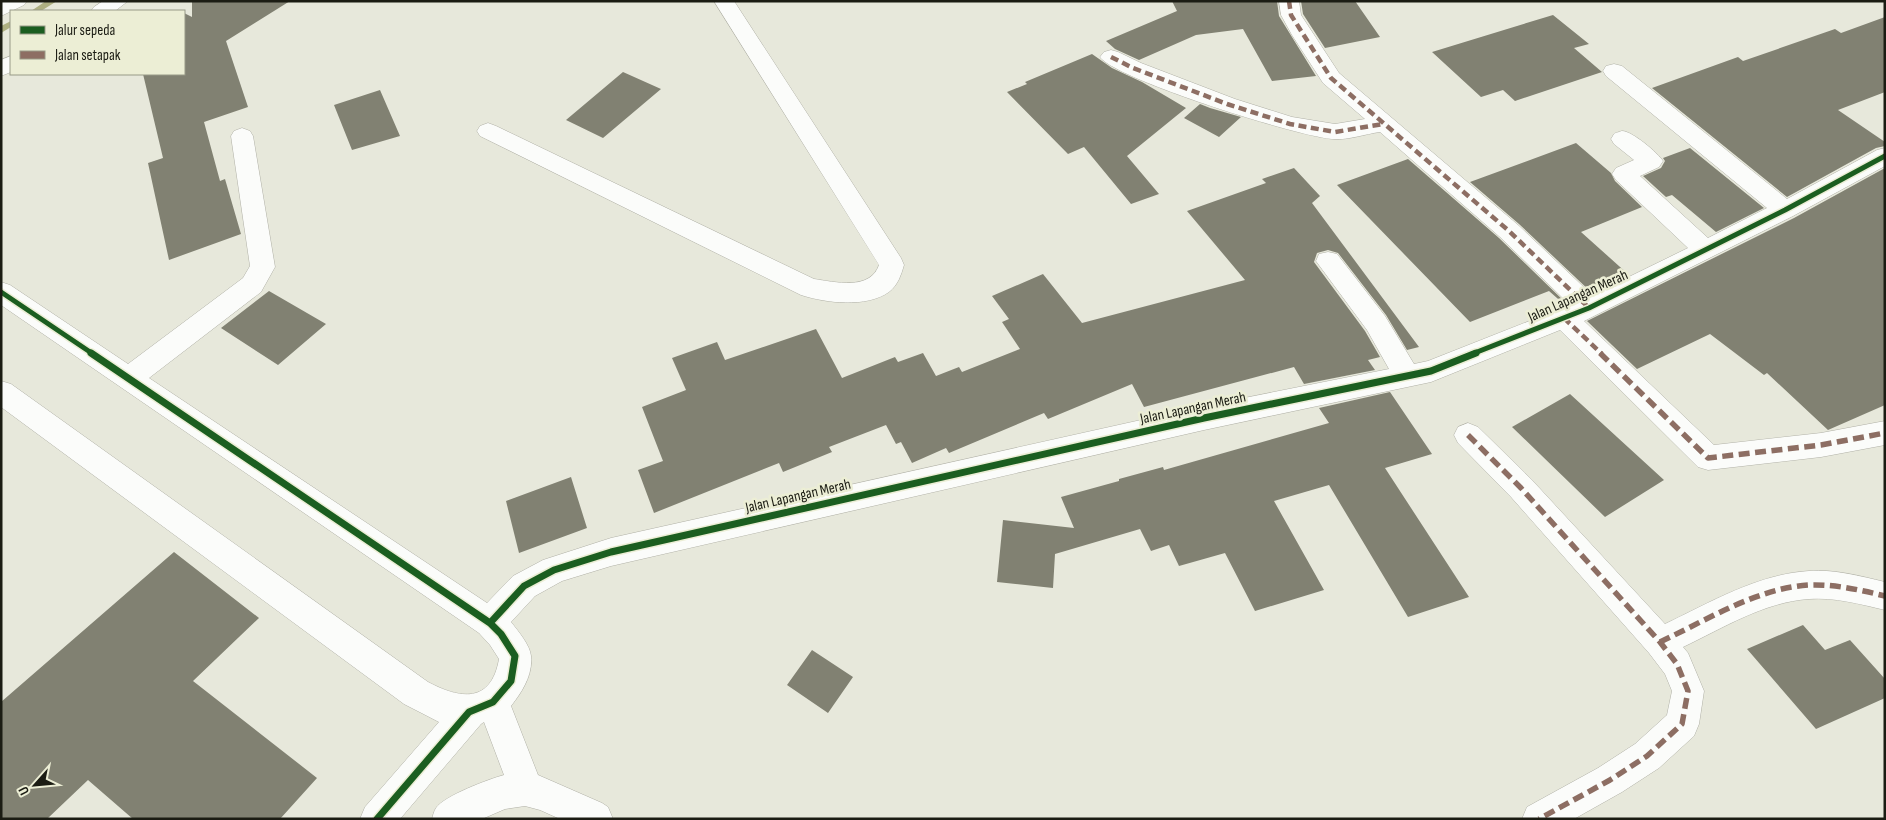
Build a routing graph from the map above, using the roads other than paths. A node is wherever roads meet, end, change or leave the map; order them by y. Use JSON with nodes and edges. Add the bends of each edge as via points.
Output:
{"nodes":[{"id":1,"x":17,"y":1,"type":"edge"},
{"id":2,"x":118,"y":1,"type":"edge"},
{"id":3,"x":724,"y":1,"type":"edge"},
{"id":4,"x":1290,"y":1,"type":"edge"},
{"id":5,"x":1,"y":10,"type":"edge"},
{"id":6,"x":102,"y":10,"type":"edge"},
{"id":7,"x":1111,"y":57,"type":"dead end"},
{"id":8,"x":1614,"y":71,"type":"dead end"},
{"id":9,"x":1383,"y":124,"type":"junction"},
{"id":10,"x":488,"y":131,"type":"dead end"},
{"id":11,"x":242,"y":136,"type":"dead end"},
{"id":12,"x":1622,"y":139,"type":"dead end"},
{"id":13,"x":1885,"y":156,"type":"edge"},
{"id":14,"x":1786,"y":210,"type":"junction"},
{"id":15,"x":1706,"y":250,"type":"junction"},
{"id":16,"x":1328,"y":261,"type":"dead end"},
{"id":17,"x":1,"y":292,"type":"edge"},
{"id":18,"x":1589,"y":308,"type":"junction"},
{"id":19,"x":1564,"y":318,"type":"junction"},
{"id":20,"x":1407,"y":376,"type":"junction"},
{"id":21,"x":127,"y":379,"type":"junction"},
{"id":22,"x":1,"y":392,"type":"edge"},
{"id":23,"x":1885,"y":433,"type":"edge"},
{"id":24,"x":1468,"y":435,"type":"dead end"},
{"id":25,"x":1885,"y":596,"type":"edge"},
{"id":26,"x":490,"y":623,"type":"junction"},
{"id":27,"x":1660,"y":642,"type":"junction"},
{"id":28,"x":481,"y":707,"type":"junction"},
{"id":29,"x":526,"y":789,"type":"junction"},
{"id":30,"x":377,"y":819,"type":"edge"},
{"id":31,"x":449,"y":819,"type":"edge"},
{"id":32,"x":596,"y":819,"type":"edge"},
{"id":33,"x":1539,"y":819,"type":"edge"}],
"edges":[{"from":1,"to":5,"type":"street"},
{"from":2,"to":6,"type":"street"},
{"from":3,"to":10,"type":"street","via":[[892,265],[890,276],[878,287],[846,294],[810,288]]},
{"from":4,"to":9,"type":"street","via":[[1291,15],[1331,78]]},
{"from":7,"to":9,"type":"street","via":[[1227,104],[1290,124],[1335,132]]},
{"from":8,"to":14,"type":"street"},
{"from":9,"to":18,"type":"street","via":[[1509,231]]},
{"from":11,"to":21,"type":"street","via":[[263,267],[252,285]]},
{"from":12,"to":15,"type":"street","via":[[1651,161],[1624,174]]},
{"from":13,"to":14,"type":"street","name":"Jalan Lapangan Merah"},
{"from":14,"to":15,"type":"street","name":"Jalan Lapangan Merah"},
{"from":15,"to":18,"type":"street","name":"Jalan Lapangan Merah"},
{"from":16,"to":20,"type":"street","via":[[1376,323]]},
{"from":17,"to":21,"type":"street"},
{"from":18,"to":19,"type":"street","name":"Jalan Lapangan Merah"},
{"from":19,"to":20,"type":"street","name":"Jalan Lapangan Merah","via":[[1432,371]]},
{"from":19,"to":23,"type":"street","via":[[1708,458],[1821,445]]},
{"from":20,"to":26,"type":"street","name":"Jalan Lapangan Merah","via":[[1204,418],[611,552],[554,570],[524,586]]},
{"from":21,"to":26,"type":"street"},
{"from":22,"to":28,"type":"street","via":[[416,692],[442,707]]},
{"from":24,"to":27,"type":"street","via":[[1521,488]]},
{"from":25,"to":27,"type":"street","via":[[1846,587],[1808,585],[1767,593]]},
{"from":26,"to":28,"type":"street","via":[[515,656],[511,681]]},
{"from":27,"to":33,"type":"street","via":[[1677,664],[1688,691],[1682,724],[1647,756]]},
{"from":28,"to":29,"type":"street"},
{"from":28,"to":30,"type":"street"},
{"from":29,"to":31,"type":"street","via":[[492,795]]},
{"from":29,"to":32,"type":"street","via":[[564,802]]}]}
